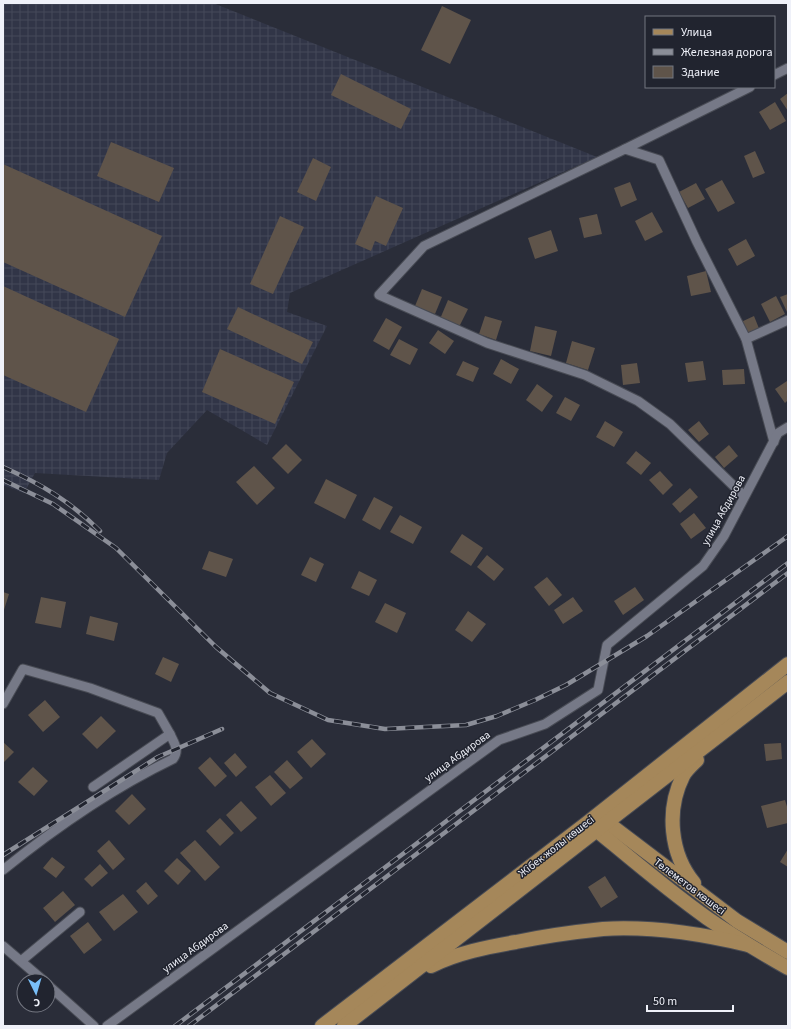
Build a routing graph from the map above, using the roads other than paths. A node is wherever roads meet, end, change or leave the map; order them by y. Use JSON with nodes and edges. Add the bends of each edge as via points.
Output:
{"nodes":[{"id":1,"x":788,"y":68,"type":"edge"},
{"id":2,"x":775,"y":74,"type":"edge"},
{"id":3,"x":748,"y":88,"type":"edge"},
{"id":4,"x":625,"y":149,"type":"junction"},
{"id":5,"x":788,"y":320,"type":"edge"},
{"id":6,"x":746,"y":339,"type":"junction"},
{"id":7,"x":788,"y":427,"type":"edge"},
{"id":8,"x":774,"y":442,"type":"junction"},
{"id":9,"x":744,"y":496,"type":"junction"},
{"id":10,"x":788,"y":664,"type":"edge"},
{"id":11,"x":788,"y":682,"type":"edge"},
{"id":12,"x":3,"y":704,"type":"edge"},
{"id":13,"x":170,"y":734,"type":"junction"},
{"id":14,"x":712,"y":741,"type":"junction"},
{"id":15,"x":93,"y":787,"type":"dead end"},
{"id":16,"x":596,"y":822,"type":"junction"},
{"id":17,"x":3,"y":870,"type":"edge"},
{"id":18,"x":708,"y":900,"type":"junction"},
{"id":19,"x":80,"y":912,"type":"dead end"},
{"id":20,"x":748,"y":945,"type":"junction"},
{"id":21,"x":3,"y":946,"type":"edge"},
{"id":22,"x":788,"y":952,"type":"edge"},
{"id":23,"x":22,"y":961,"type":"junction"},
{"id":24,"x":788,"y":968,"type":"edge"},
{"id":25,"x":35,"y":973,"type":"edge"},
{"id":26,"x":401,"y":982,"type":"junction"},
{"id":27,"x":56,"y":992,"type":"edge"},
{"id":28,"x":94,"y":1026,"type":"edge"},
{"id":29,"x":107,"y":1026,"type":"edge"},
{"id":30,"x":322,"y":1026,"type":"edge"},
{"id":31,"x":344,"y":1026,"type":"edge"}],
"edges":[{"from":1,"to":2,"type":"street"},
{"from":3,"to":4,"type":"street"},
{"from":4,"to":6,"type":"street","via":[[659,160]]},
{"from":4,"to":9,"type":"street","via":[[424,246],[379,295],[487,343],[585,375],[638,401],[670,424]]},
{"from":5,"to":6,"type":"street"},
{"from":6,"to":8,"type":"street"},
{"from":7,"to":8,"type":"street","name":"улица Абдирова","via":[[778,433]]},
{"from":8,"to":9,"type":"street","name":"улица Абдирова"},
{"from":9,"to":29,"type":"street","name":"улица Абдирова","via":[[724,536],[703,566],[607,645],[598,690],[545,724],[499,740]]},
{"from":10,"to":16,"type":"main road","name":"Жібек жолы көшесі"},
{"from":11,"to":14,"type":"main road"},
{"from":12,"to":13,"type":"street","via":[[23,669],[90,688],[158,714]]},
{"from":13,"to":15,"type":"street"},
{"from":13,"to":17,"type":"street","via":[[177,749],[173,759],[86,809]]},
{"from":14,"to":16,"type":"main road"},
{"from":14,"to":18,"type":"main road","via":[[684,775],[674,799],[672,826],[676,850],[684,871]]},
{"from":16,"to":18,"type":"main road","name":"Төлеметов көшесі"},
{"from":16,"to":20,"type":"main road","via":[[642,868],[707,918]]},
{"from":16,"to":26,"type":"main road"},
{"from":16,"to":30,"type":"main road","name":"Жібек жолы көшесі"},
{"from":18,"to":22,"type":"main road","name":"Төлеметов көшесі"},
{"from":19,"to":23,"type":"street"},
{"from":20,"to":24,"type":"main road"},
{"from":20,"to":26,"type":"main road","via":[[653,930],[604,929],[499,945],[445,959]]},
{"from":21,"to":23,"type":"street"},
{"from":23,"to":25,"type":"street"},
{"from":26,"to":31,"type":"main road"},
{"from":27,"to":28,"type":"street"}]}
